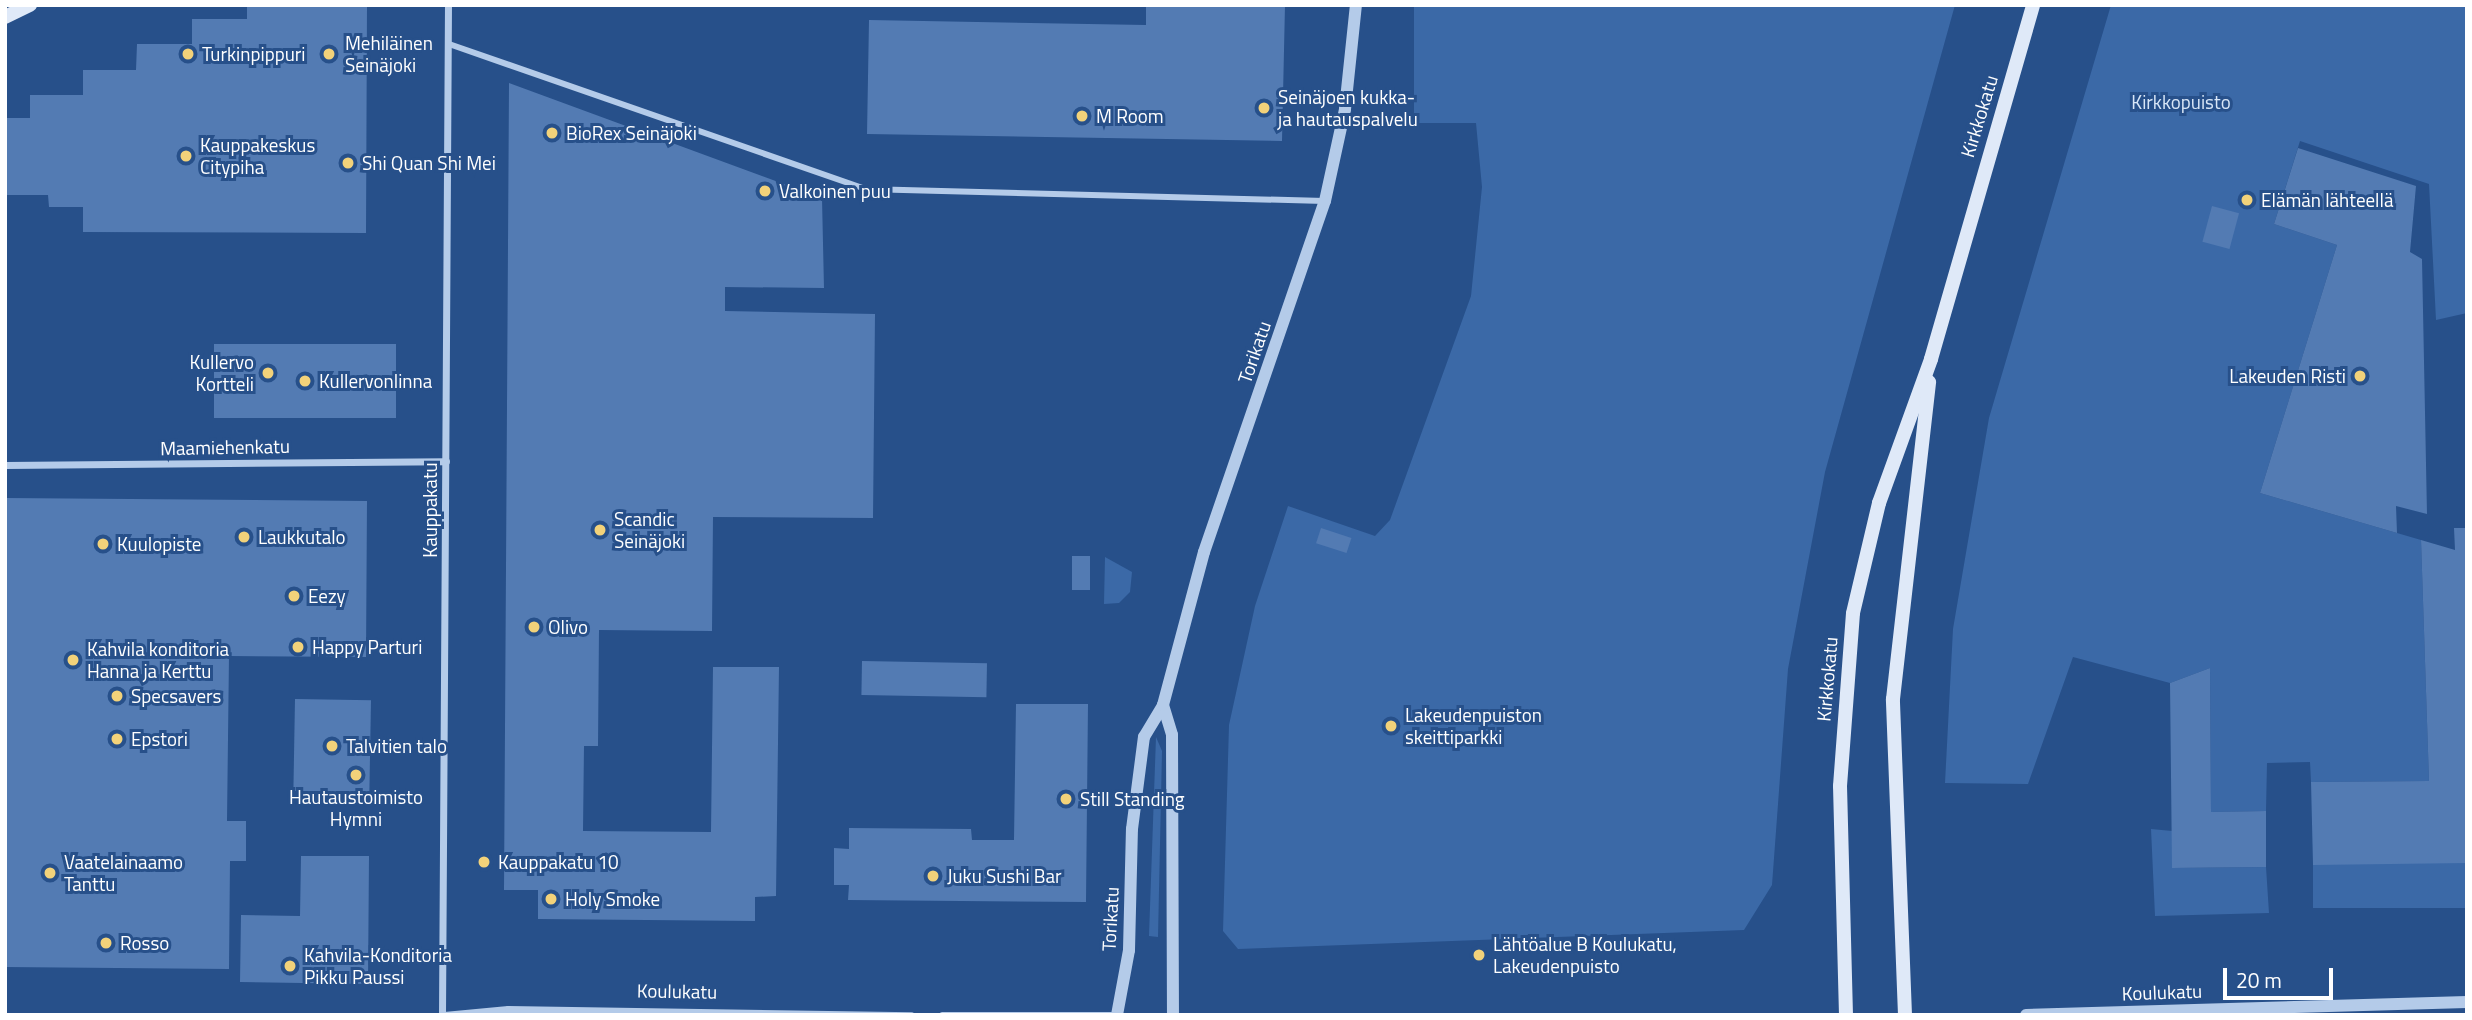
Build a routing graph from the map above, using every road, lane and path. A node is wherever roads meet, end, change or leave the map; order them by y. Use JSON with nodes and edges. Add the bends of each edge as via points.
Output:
{"nodes":[{"id":1,"x":30,"y":5,"type":"edge"},
{"id":2,"x":449,"y":5,"type":"edge"},
{"id":3,"x":1356,"y":5,"type":"edge"},
{"id":4,"x":2033,"y":5,"type":"edge"},
{"id":5,"x":5,"y":17,"type":"edge"},
{"id":6,"x":449,"y":44,"type":"junction"},
{"id":7,"x":1325,"y":201,"type":"junction"},
{"id":8,"x":1931,"y":359,"type":"junction"},
{"id":9,"x":446,"y":461,"type":"junction"},
{"id":10,"x":5,"y":465,"type":"edge"},
{"id":11,"x":1163,"y":705,"type":"junction"},
{"id":12,"x":2467,"y":1002,"type":"edge"},
{"id":13,"x":443,"y":1015,"type":"edge"},
{"id":14,"x":911,"y":1015,"type":"edge"},
{"id":15,"x":942,"y":1015,"type":"edge"},
{"id":16,"x":1117,"y":1015,"type":"edge"},
{"id":17,"x":1130,"y":1015,"type":"edge"},
{"id":18,"x":1173,"y":1015,"type":"edge"},
{"id":19,"x":1846,"y":1015,"type":"edge"},
{"id":20,"x":1905,"y":1015,"type":"edge"},
{"id":21,"x":2026,"y":1015,"type":"edge"}],
"edges":[{"from":1,"to":5,"type":"main road"},
{"from":2,"to":6,"type":"street","name":"Kauppakatu"},
{"from":3,"to":7,"type":"street","name":"Torikatu","via":[[1345,109]]},
{"from":4,"to":8,"type":"main road","name":"Kirkkokatu"},
{"from":6,"to":7,"type":"street","via":[[865,189]]},
{"from":6,"to":9,"type":"street","name":"Kauppakatu"},
{"from":7,"to":11,"type":"street","name":"Torikatu","via":[[1205,552]]},
{"from":8,"to":19,"type":"main road","name":"Kirkkokatu","via":[[1879,503],[1843,692]]},
{"from":8,"to":20,"type":"main road","name":"Kirkkokatu","via":[[1893,699]]},
{"from":9,"to":10,"type":"street","name":"Maamiehenkatu"},
{"from":9,"to":13,"type":"street","name":"Kauppakatu"},
{"from":11,"to":16,"type":"street","name":"Torikatu","via":[[1144,737],[1132,829],[1129,950]]},
{"from":11,"to":18,"type":"street","via":[[1172,735]]},
{"from":12,"to":21,"type":"street","name":"Koulukatu"},
{"from":13,"to":14,"type":"street","name":"Koulukatu","via":[[508,1009]]},
{"from":15,"to":16,"type":"street"},
{"from":16,"to":17,"type":"street"}]}
